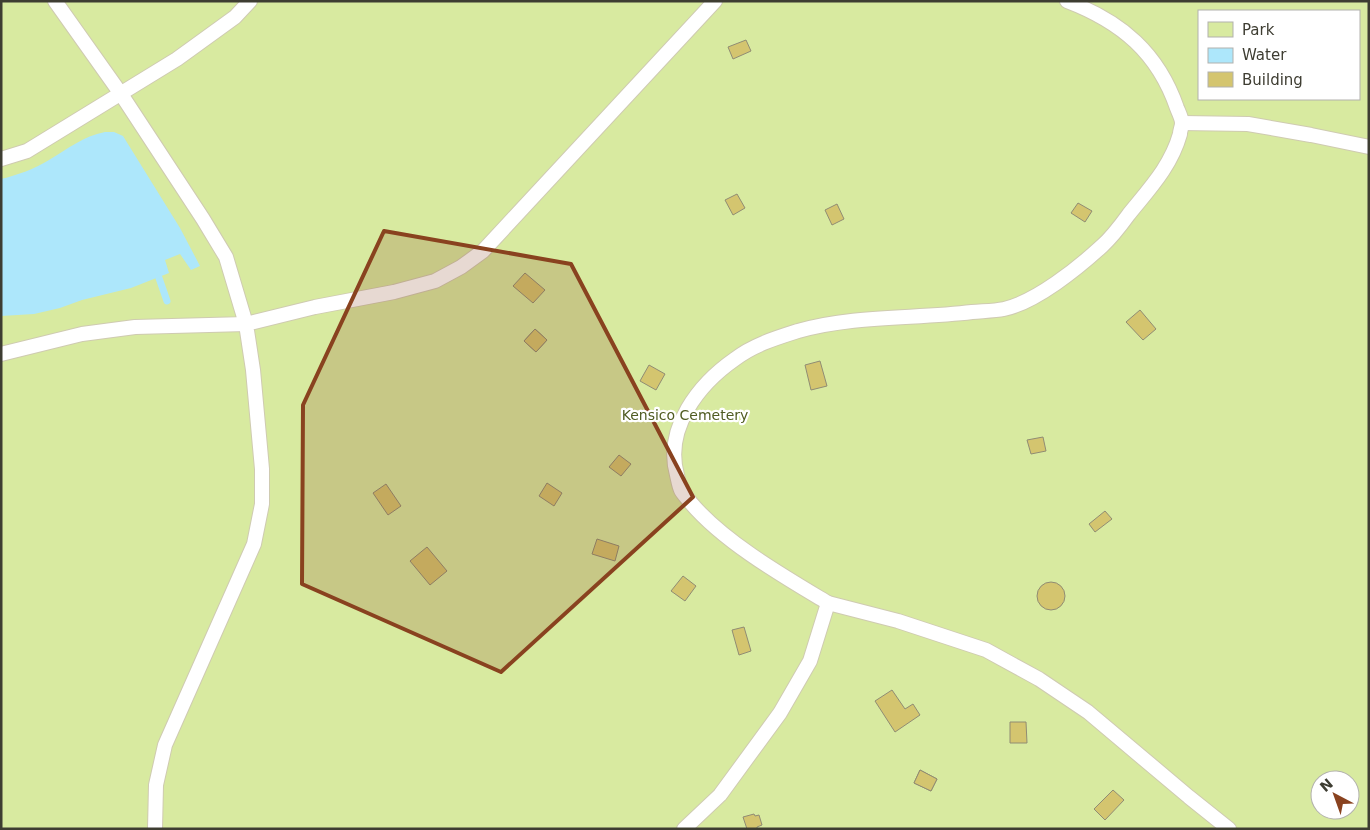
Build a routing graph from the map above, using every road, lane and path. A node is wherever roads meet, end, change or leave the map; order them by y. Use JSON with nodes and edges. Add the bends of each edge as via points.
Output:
{"nodes":[{"id":1,"x":55,"y":1,"type":"edge"},
{"id":2,"x":250,"y":1,"type":"edge"},
{"id":3,"x":715,"y":1,"type":"edge"},
{"id":4,"x":1067,"y":1,"type":"edge"},
{"id":5,"x":121,"y":94,"type":"junction"},
{"id":6,"x":1182,"y":123,"type":"junction"},
{"id":7,"x":1369,"y":147,"type":"edge"},
{"id":8,"x":1,"y":159,"type":"edge"},
{"id":9,"x":246,"y":324,"type":"junction"},
{"id":10,"x":1,"y":354,"type":"edge"},
{"id":11,"x":828,"y":603,"type":"junction"},
{"id":12,"x":155,"y":829,"type":"edge"},
{"id":13,"x":684,"y":829,"type":"edge"},
{"id":14,"x":1229,"y":829,"type":"edge"}],
"edges":[{"from":1,"to":5,"type":"lane"},
{"from":2,"to":5,"type":"lane","via":[[228,23]]},
{"from":3,"to":9,"type":"lane","via":[[483,251],[461,267],[426,284]]},
{"from":4,"to":6,"type":"lane","via":[[1118,28],[1146,51],[1160,68]]},
{"from":5,"to":8,"type":"lane","via":[[27,151]]},
{"from":5,"to":9,"type":"lane","via":[[226,257]]},
{"from":6,"to":7,"type":"lane","via":[[1248,124]]},
{"from":6,"to":11,"type":"lane","via":[[1175,151],[1160,177],[1104,244],[1042,293],[1006,309],[836,323],[799,331],[762,344],[736,358],[695,396],[683,416],[675,441],[674,465],[682,491],[702,516],[733,542]]},
{"from":9,"to":10,"type":"lane","via":[[135,327],[82,334]]},
{"from":9,"to":12,"type":"lane","via":[[262,469],[262,504],[254,544],[166,745],[156,785]]},
{"from":11,"to":13,"type":"lane","via":[[810,661],[780,713],[720,795]]},
{"from":11,"to":14,"type":"lane","via":[[898,621],[986,650],[1039,679],[1088,712]]}]}
